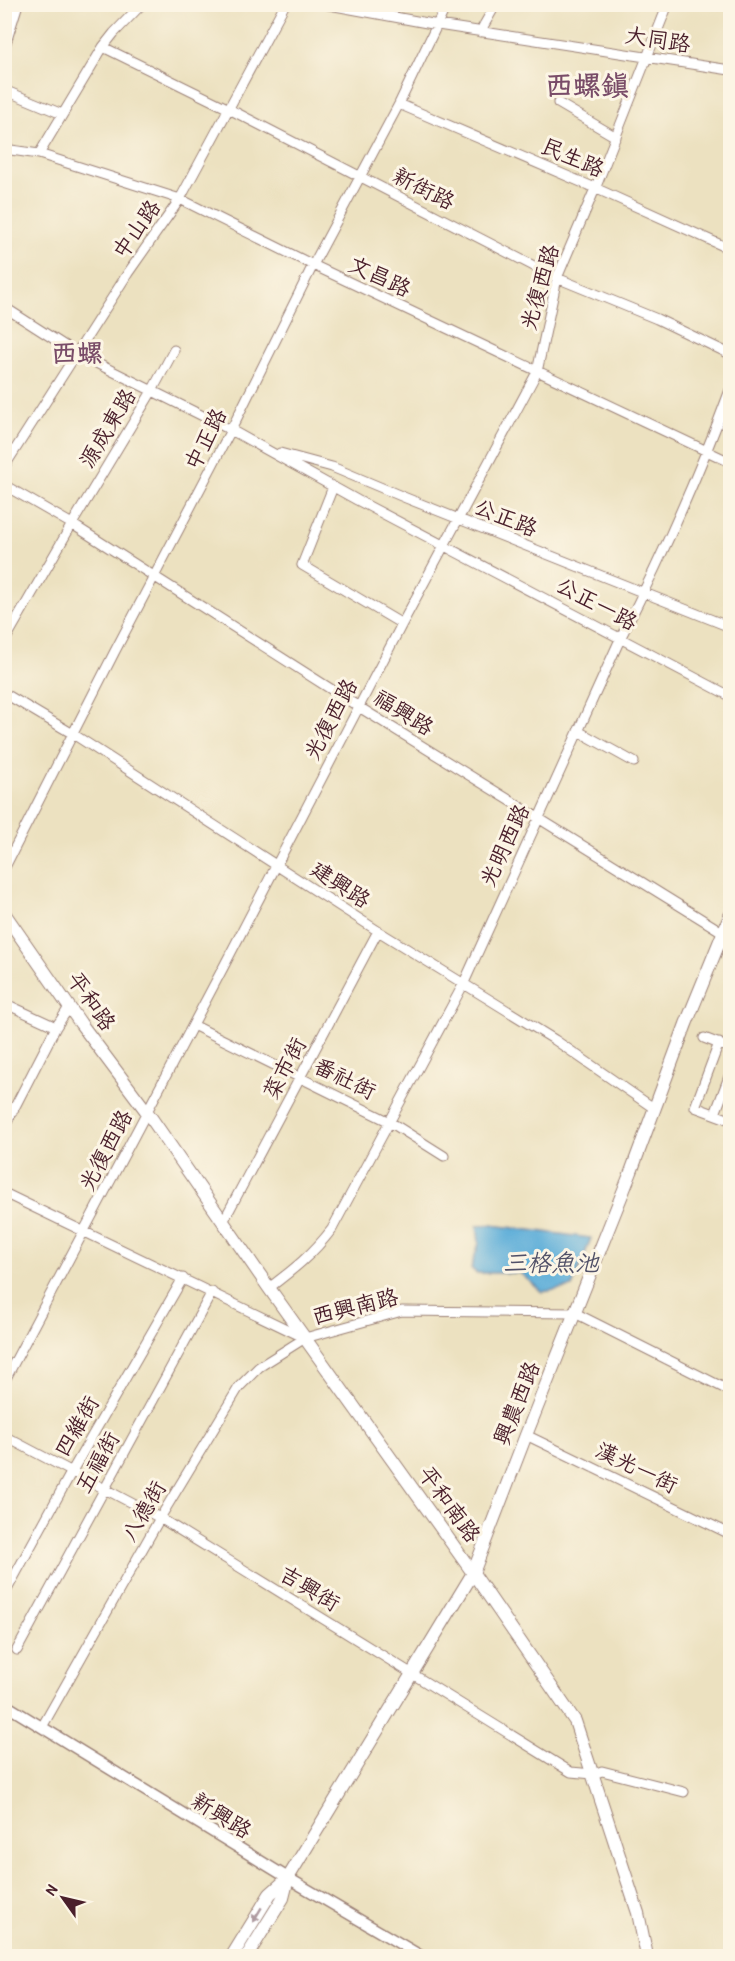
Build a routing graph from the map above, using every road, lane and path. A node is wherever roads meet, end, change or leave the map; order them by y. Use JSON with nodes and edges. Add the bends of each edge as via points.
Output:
{"nodes":[{"id":1,"x":18,"y":4,"type":"edge"},
{"id":2,"x":142,"y":4,"type":"edge"},
{"id":3,"x":285,"y":4,"type":"edge"},
{"id":4,"x":324,"y":4,"type":"edge"},
{"id":5,"x":373,"y":4,"type":"edge"},
{"id":6,"x":447,"y":4,"type":"edge"},
{"id":7,"x":496,"y":4,"type":"edge"},
{"id":8,"x":668,"y":4,"type":"edge"},
{"id":9,"x":365,"y":12,"type":"junction"},
{"id":10,"x":438,"y":25,"type":"junction"},
{"id":11,"x":480,"y":32,"type":"junction"},
{"id":12,"x":103,"y":47,"type":"junction"},
{"id":13,"x":4,"y":49,"type":"edge"},
{"id":14,"x":647,"y":57,"type":"junction"},
{"id":15,"x":730,"y":70,"type":"edge"},
{"id":16,"x":4,"y":90,"type":"edge"},
{"id":17,"x":558,"y":103,"type":"dead end"},
{"id":18,"x":399,"y":104,"type":"junction"},
{"id":19,"x":229,"y":109,"type":"junction"},
{"id":20,"x":62,"y":114,"type":"junction"},
{"id":21,"x":616,"y":137,"type":"junction"},
{"id":22,"x":4,"y":149,"type":"edge"},
{"id":23,"x":39,"y":154,"type":"junction"},
{"id":24,"x":359,"y":177,"type":"junction"},
{"id":25,"x":596,"y":188,"type":"junction"},
{"id":26,"x":180,"y":199,"type":"junction"},
{"id":27,"x":730,"y":249,"type":"edge"},
{"id":28,"x":313,"y":265,"type":"junction"},
{"id":29,"x":557,"y":278,"type":"junction"},
{"id":30,"x":4,"y":307,"type":"edge"},
{"id":31,"x":174,"y":350,"type":"dead end"},
{"id":32,"x":76,"y":353,"type":"junction"},
{"id":33,"x":730,"y":354,"type":"edge"},
{"id":34,"x":537,"y":372,"type":"junction"},
{"id":35,"x":730,"y":390,"type":"edge"},
{"id":36,"x":152,"y":391,"type":"junction"},
{"id":37,"x":231,"y":430,"type":"junction"},
{"id":38,"x":266,"y":449,"type":"junction"},
{"id":39,"x":707,"y":451,"type":"junction"},
{"id":40,"x":730,"y":462,"type":"edge"},
{"id":41,"x":4,"y":466,"type":"edge"},
{"id":42,"x":4,"y":485,"type":"edge"},
{"id":43,"x":333,"y":487,"type":"junction"},
{"id":44,"x":459,"y":519,"type":"junction"},
{"id":45,"x":72,"y":524,"type":"junction"},
{"id":46,"x":445,"y":545,"type":"junction"},
{"id":47,"x":155,"y":578,"type":"junction"},
{"id":48,"x":644,"y":592,"type":"junction"},
{"id":49,"x":402,"y":624,"type":"junction"},
{"id":50,"x":730,"y":627,"type":"edge"},
{"id":51,"x":621,"y":637,"type":"junction"},
{"id":52,"x":4,"y":642,"type":"edge"},
{"id":53,"x":4,"y":693,"type":"edge"},
{"id":54,"x":730,"y":696,"type":"edge"},
{"id":55,"x":359,"y":707,"type":"junction"},
{"id":56,"x":578,"y":731,"type":"junction"},
{"id":57,"x":74,"y":734,"type":"junction"},
{"id":58,"x":634,"y":762,"type":"dead end"},
{"id":59,"x":539,"y":818,"type":"junction"},
{"id":60,"x":276,"y":866,"type":"junction"},
{"id":61,"x":4,"y":869,"type":"edge"},
{"id":62,"x":4,"y":913,"type":"edge"},
{"id":63,"x":730,"y":916,"type":"edge"},
{"id":64,"x":378,"y":931,"type":"junction"},
{"id":65,"x":724,"y":933,"type":"junction"},
{"id":66,"x":463,"y":985,"type":"junction"},
{"id":67,"x":4,"y":1003,"type":"edge"},
{"id":68,"x":70,"y":1005,"type":"junction"},
{"id":69,"x":193,"y":1024,"type":"junction"},
{"id":70,"x":56,"y":1027,"type":"junction"},
{"id":71,"x":704,"y":1038,"type":"dead end"},
{"id":72,"x":719,"y":1043,"type":"junction"},
{"id":73,"x":730,"y":1048,"type":"edge"},
{"id":74,"x":730,"y":1074,"type":"edge"},
{"id":75,"x":301,"y":1078,"type":"junction"},
{"id":76,"x":655,"y":1109,"type":"junction"},
{"id":77,"x":147,"y":1112,"type":"junction"},
{"id":78,"x":715,"y":1114,"type":"junction"},
{"id":79,"x":730,"y":1120,"type":"edge"},
{"id":80,"x":390,"y":1122,"type":"junction"},
{"id":81,"x":4,"y":1128,"type":"edge"},
{"id":82,"x":444,"y":1156,"type":"dead end"},
{"id":83,"x":4,"y":1193,"type":"edge"},
{"id":84,"x":223,"y":1222,"type":"junction"},
{"id":85,"x":85,"y":1231,"type":"junction"},
{"id":86,"x":183,"y":1278,"type":"junction"},
{"id":87,"x":269,"y":1288,"type":"junction"},
{"id":88,"x":212,"y":1292,"type":"junction"},
{"id":89,"x":574,"y":1313,"type":"junction"},
{"id":90,"x":305,"y":1338,"type":"junction"},
{"id":91,"x":4,"y":1382,"type":"edge"},
{"id":92,"x":730,"y":1391,"type":"edge"},
{"id":93,"x":526,"y":1435,"type":"junction"},
{"id":94,"x":4,"y":1436,"type":"edge"},
{"id":95,"x":72,"y":1471,"type":"junction"},
{"id":96,"x":104,"y":1489,"type":"junction"},
{"id":97,"x":160,"y":1518,"type":"junction"},
{"id":98,"x":730,"y":1534,"type":"edge"},
{"id":99,"x":473,"y":1573,"type":"junction"},
{"id":100,"x":4,"y":1595,"type":"edge"},
{"id":101,"x":17,"y":1650,"type":"dead end"},
{"id":102,"x":413,"y":1674,"type":"junction"},
{"id":103,"x":4,"y":1704,"type":"edge"},
{"id":104,"x":42,"y":1727,"type":"junction"},
{"id":105,"x":593,"y":1774,"type":"junction"},
{"id":106,"x":684,"y":1792,"type":"dead end"},
{"id":107,"x":288,"y":1878,"type":"junction"},
{"id":108,"x":232,"y":1956,"type":"edge"},
{"id":109,"x":247,"y":1956,"type":"edge"},
{"id":110,"x":421,"y":1956,"type":"edge"},
{"id":111,"x":647,"y":1956,"type":"edge"}],
"edges":[{"from":1,"to":13,"type":"street"},
{"from":2,"to":12,"type":"street"},
{"from":3,"to":19,"type":"street","name":"中山路"},
{"from":4,"to":9,"type":"street","name":"大同路"},
{"from":5,"to":9,"type":"street"},
{"from":6,"to":10,"type":"street","name":"中正路"},
{"from":7,"to":11,"type":"street"},
{"from":8,"to":14,"type":"street","name":"光復西路"},
{"from":9,"to":10,"type":"street","name":"大同路"},
{"from":10,"to":11,"type":"street","name":"大同路"},
{"from":10,"to":18,"type":"street","name":"中正路"},
{"from":11,"to":14,"type":"street","name":"大同路"},
{"from":12,"to":19,"type":"street","name":"新街路"},
{"from":12,"to":20,"type":"street"},
{"from":14,"to":15,"type":"street","name":"大同路"},
{"from":14,"to":21,"type":"street","name":"光復西路"},
{"from":16,"to":20,"type":"street"},
{"from":17,"to":21,"type":"street"},
{"from":18,"to":24,"type":"street","name":"中正路"},
{"from":18,"to":25,"type":"street","name":"民生路"},
{"from":19,"to":24,"type":"street","name":"新街路"},
{"from":19,"to":26,"type":"street","name":"中山路"},
{"from":20,"to":23,"type":"street"},
{"from":21,"to":25,"type":"street","name":"光復西路"},
{"from":22,"to":23,"type":"street","name":"文昌路"},
{"from":23,"to":26,"type":"street","name":"文昌路"},
{"from":24,"to":28,"type":"street","name":"中正路"},
{"from":24,"to":29,"type":"street","name":"新街路"},
{"from":25,"to":27,"type":"street","name":"民生路"},
{"from":25,"to":29,"type":"street","name":"光復西路"},
{"from":26,"to":28,"type":"street","name":"文昌路"},
{"from":26,"to":32,"type":"street","name":"中山路"},
{"from":28,"to":34,"type":"street","name":"文昌路"},
{"from":28,"to":37,"type":"street","name":"中正路"},
{"from":29,"to":33,"type":"street","name":"新街路"},
{"from":29,"to":34,"type":"street","name":"光復西路"},
{"from":30,"to":32,"type":"street","name":"公正路"},
{"from":31,"to":36,"type":"street","name":"源成東路"},
{"from":32,"to":36,"type":"street","name":"公正路"},
{"from":32,"to":41,"type":"street","name":"中山路"},
{"from":34,"to":39,"type":"street","name":"文昌路"},
{"from":34,"to":44,"type":"street","name":"光復西路"},
{"from":35,"to":39,"type":"street","name":"光明西路"},
{"from":36,"to":37,"type":"street","name":"公正路"},
{"from":36,"to":45,"type":"street","name":"源成東路"},
{"from":37,"to":38,"type":"street","name":"公正路"},
{"from":37,"to":47,"type":"street","name":"中正路"},
{"from":38,"to":43,"type":"street","name":"公正路"},
{"from":38,"to":44,"type":"street","name":"公正路","via":[[332,467]]},
{"from":39,"to":40,"type":"street","name":"文昌路"},
{"from":39,"to":48,"type":"street","name":"光明西路"},
{"from":42,"to":45,"type":"street","name":"福興路"},
{"from":43,"to":46,"type":"street","name":"公正路"},
{"from":43,"to":49,"type":"street","via":[[302,565]]},
{"from":44,"to":46,"type":"street","name":"光復西路"},
{"from":44,"to":48,"type":"street","name":"公正路"},
{"from":45,"to":47,"type":"street","name":"福興路"},
{"from":45,"to":52,"type":"street","name":"源成東路"},
{"from":46,"to":49,"type":"street","name":"光復西路"},
{"from":46,"to":51,"type":"street","name":"公正一路"},
{"from":47,"to":55,"type":"street","name":"福興路"},
{"from":47,"to":57,"type":"street","name":"中正路"},
{"from":48,"to":50,"type":"street","name":"公正路"},
{"from":48,"to":51,"type":"street","name":"光明西路"},
{"from":49,"to":55,"type":"street","name":"光復西路"},
{"from":51,"to":54,"type":"street","name":"公正一路"},
{"from":51,"to":56,"type":"street","name":"光明西路"},
{"from":53,"to":57,"type":"street","name":"建興路"},
{"from":55,"to":59,"type":"street","name":"福興路"},
{"from":55,"to":60,"type":"street","name":"光復西路"},
{"from":56,"to":58,"type":"street"},
{"from":56,"to":59,"type":"street","name":"光明西路"},
{"from":57,"to":60,"type":"street","name":"建興路"},
{"from":57,"to":61,"type":"street","name":"中正路"},
{"from":59,"to":65,"type":"street","name":"福興路"},
{"from":59,"to":66,"type":"street","name":"光明西路"},
{"from":60,"to":64,"type":"street","name":"建興路"},
{"from":60,"to":69,"type":"street","name":"光復西路"},
{"from":62,"to":68,"type":"main road","name":"平和路"},
{"from":63,"to":65,"type":"main road","name":"興農西路"},
{"from":64,"to":66,"type":"street","name":"建興路"},
{"from":64,"to":75,"type":"street","name":"菜市街"},
{"from":65,"to":76,"type":"main road","name":"興農西路"},
{"from":66,"to":76,"type":"street","name":"建興路","via":[[555,1040]]},
{"from":66,"to":80,"type":"street","name":"光明西路"},
{"from":67,"to":70,"type":"street"},
{"from":68,"to":70,"type":"street"},
{"from":68,"to":77,"type":"main road","name":"平和路"},
{"from":69,"to":75,"type":"street","name":"番社街"},
{"from":69,"to":77,"type":"street","name":"光復西路"},
{"from":70,"to":81,"type":"street"},
{"from":71,"to":72,"type":"street"},
{"from":72,"to":73,"type":"street"},
{"from":72,"to":78,"type":"street","via":[[695,1107]]},
{"from":74,"to":78,"type":"street"},
{"from":75,"to":80,"type":"street","name":"番社街"},
{"from":75,"to":84,"type":"street","name":"菜市街"},
{"from":76,"to":89,"type":"main road","name":"興農西路"},
{"from":77,"to":84,"type":"main road","name":"平和南路"},
{"from":77,"to":85,"type":"street","name":"光復西路"},
{"from":78,"to":79,"type":"street"},
{"from":80,"to":82,"type":"street","name":"番社街"},
{"from":80,"to":87,"type":"street","name":"光明西路","via":[[332,1229],[299,1266]]},
{"from":83,"to":85,"type":"street","name":"西興南路"},
{"from":84,"to":87,"type":"main road","name":"平和南路"},
{"from":85,"to":86,"type":"street","name":"西興南路"},
{"from":85,"to":91,"type":"street","name":"光復西路"},
{"from":86,"to":88,"type":"street","name":"西興南路"},
{"from":86,"to":95,"type":"street","name":"四維街"},
{"from":87,"to":90,"type":"main road","name":"平和南路"},
{"from":88,"to":90,"type":"street","name":"西興南路"},
{"from":88,"to":96,"type":"street","name":"五福街"},
{"from":89,"to":90,"type":"street","name":"西興南路","via":[[402,1311]]},
{"from":89,"to":92,"type":"street","name":"西興南路"},
{"from":89,"to":93,"type":"main road","name":"興農西路"},
{"from":90,"to":97,"type":"street","name":"八德街","via":[[259,1367],[239,1387]]},
{"from":90,"to":99,"type":"main road","name":"平和南路"},
{"from":93,"to":98,"type":"street","name":"漢光一街"},
{"from":93,"to":99,"type":"main road","name":"興農西路"},
{"from":94,"to":95,"type":"street","name":"吉興街"},
{"from":95,"to":96,"type":"street","name":"吉興街"},
{"from":95,"to":100,"type":"street","name":"四維街"},
{"from":96,"to":97,"type":"street","name":"吉興街"},
{"from":96,"to":101,"type":"street","name":"五福街"},
{"from":97,"to":102,"type":"street","name":"吉興街"},
{"from":97,"to":104,"type":"street","name":"八德街"},
{"from":99,"to":102,"type":"main road","name":"興農西路"},
{"from":99,"to":105,"type":"main road","name":"平和南路","via":[[575,1721]]},
{"from":102,"to":105,"type":"street","name":"吉興街","via":[[571,1772]]},
{"from":102,"to":107,"type":"main road","name":"興農西路"},
{"from":103,"to":104,"type":"street","name":"新興路"},
{"from":104,"to":107,"type":"street","name":"新興路"},
{"from":105,"to":106,"type":"street","name":"吉興街","via":[[602,1771]]},
{"from":105,"to":111,"type":"main road","name":"平和南路","via":[[638,1913]]},
{"from":107,"to":108,"type":"main road","name":"興農西路","one_way":true,"via":[[270,1894]]},
{"from":107,"to":109,"type":"main road","name":"興農西路","via":[[283,1898]]},
{"from":107,"to":110,"type":"street","name":"新興路"}]}
